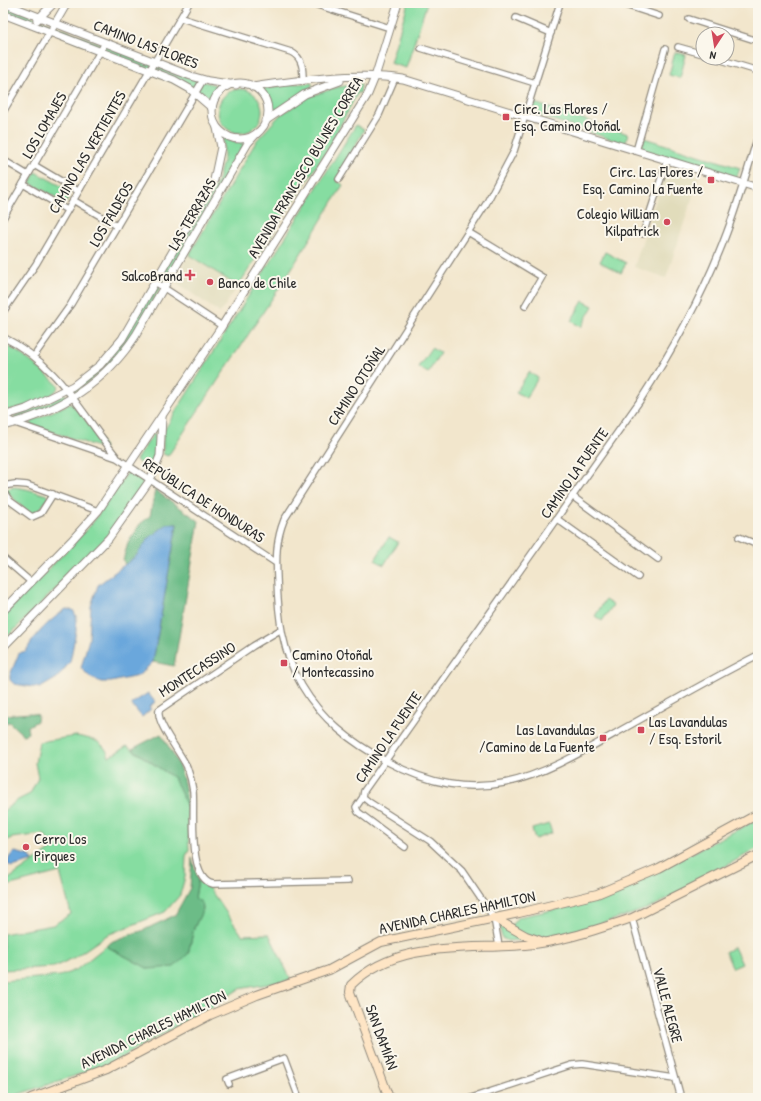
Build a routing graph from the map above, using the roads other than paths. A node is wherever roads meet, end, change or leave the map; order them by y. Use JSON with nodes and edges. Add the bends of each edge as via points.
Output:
{"nodes":[{"id":1,"x":3,"y":3,"type":"edge"},
{"id":2,"x":54,"y":3,"type":"edge"},
{"id":3,"x":67,"y":3,"type":"edge"},
{"id":4,"x":189,"y":3,"type":"edge"},
{"id":5,"x":313,"y":3,"type":"edge"},
{"id":6,"x":398,"y":3,"type":"edge"},
{"id":7,"x":560,"y":3,"type":"edge"},
{"id":8,"x":619,"y":3,"type":"edge"},
{"id":9,"x":3,"y":14,"type":"edge"},
{"id":10,"x":659,"y":16,"type":"dead end"},
{"id":11,"x":39,"y":17,"type":"junction"},
{"id":12,"x":181,"y":18,"type":"junction"},
{"id":13,"x":516,"y":18,"type":"dead end"},
{"id":14,"x":689,"y":19,"type":"dead end"},
{"id":15,"x":55,"y":24,"type":"junction"},
{"id":16,"x":33,"y":25,"type":"junction"},
{"id":17,"x":390,"y":28,"type":"junction"},
{"id":18,"x":50,"y":32,"type":"junction"},
{"id":19,"x":551,"y":33,"type":"junction"},
{"id":20,"x":758,"y":41,"type":"edge"},
{"id":21,"x":105,"y":43,"type":"junction"},
{"id":22,"x":678,"y":47,"type":"dead end"},
{"id":23,"x":421,"y":48,"type":"dead end"},
{"id":24,"x":665,"y":49,"type":"dead end"},
{"id":25,"x":101,"y":51,"type":"junction"},
{"id":26,"x":695,"y":52,"type":"edge"},
{"id":27,"x":153,"y":62,"type":"junction"},
{"id":28,"x":735,"y":64,"type":"edge"},
{"id":29,"x":149,"y":70,"type":"junction"},
{"id":30,"x":758,"y":71,"type":"edge"},
{"id":31,"x":375,"y":77,"type":"junction"},
{"id":32,"x":356,"y":78,"type":"junction"},
{"id":33,"x":395,"y":78,"type":"junction"},
{"id":34,"x":204,"y":80,"type":"junction"},
{"id":35,"x":303,"y":81,"type":"junction"},
{"id":36,"x":535,"y":83,"type":"junction"},
{"id":37,"x":236,"y":85,"type":"junction"},
{"id":38,"x":253,"y":87,"type":"junction"},
{"id":39,"x":195,"y":93,"type":"junction"},
{"id":40,"x":212,"y":108,"type":"junction"},
{"id":41,"x":3,"y":112,"type":"edge"},
{"id":42,"x":525,"y":116,"type":"junction"},
{"id":43,"x":265,"y":121,"type":"junction"},
{"id":44,"x":217,"y":128,"type":"junction"},
{"id":45,"x":256,"y":133,"type":"junction"},
{"id":46,"x":758,"y":136,"type":"edge"},
{"id":47,"x":636,"y":150,"type":"junction"},
{"id":48,"x":3,"y":160,"type":"edge"},
{"id":49,"x":667,"y":160,"type":"junction"},
{"id":50,"x":34,"y":165,"type":"junction"},
{"id":51,"x":28,"y":175,"type":"junction"},
{"id":52,"x":339,"y":179,"type":"dead end"},
{"id":53,"x":23,"y":184,"type":"junction"},
{"id":54,"x":743,"y":184,"type":"junction"},
{"id":55,"x":758,"y":188,"type":"edge"},
{"id":56,"x":78,"y":191,"type":"junction"},
{"id":57,"x":73,"y":200,"type":"junction"},
{"id":58,"x":67,"y":210,"type":"junction"},
{"id":59,"x":196,"y":212,"type":"junction"},
{"id":60,"x":204,"y":217,"type":"junction"},
{"id":61,"x":3,"y":218,"type":"edge"},
{"id":62,"x":118,"y":226,"type":"junction"},
{"id":63,"x":468,"y":232,"type":"junction"},
{"id":64,"x":643,"y":234,"type":"dead end"},
{"id":65,"x":155,"y":282,"type":"junction"},
{"id":66,"x":163,"y":288,"type":"junction"},
{"id":67,"x":525,"y":306,"type":"dead end"},
{"id":68,"x":3,"y":312,"type":"edge"},
{"id":69,"x":222,"y":326,"type":"junction"},
{"id":70,"x":3,"y":337,"type":"edge"},
{"id":71,"x":34,"y":356,"type":"junction"},
{"id":72,"x":108,"y":357,"type":"junction"},
{"id":73,"x":115,"y":363,"type":"junction"},
{"id":74,"x":68,"y":389,"type":"junction"},
{"id":75,"x":73,"y":398,"type":"junction"},
{"id":76,"x":162,"y":415,"type":"junction"},
{"id":77,"x":3,"y":416,"type":"edge"},
{"id":78,"x":15,"y":423,"type":"junction"},
{"id":79,"x":3,"y":426,"type":"edge"},
{"id":80,"x":117,"y":458,"type":"junction"},
{"id":81,"x":128,"y":465,"type":"junction"},
{"id":82,"x":150,"y":480,"type":"junction"},
{"id":83,"x":3,"y":486,"type":"edge"},
{"id":84,"x":3,"y":491,"type":"edge"},
{"id":85,"x":52,"y":494,"type":"junction"},
{"id":86,"x":572,"y":496,"type":"junction"},
{"id":87,"x":98,"y":511,"type":"junction"},
{"id":88,"x":556,"y":519,"type":"junction"},
{"id":89,"x":739,"y":537,"type":"dead end"},
{"id":90,"x":758,"y":545,"type":"edge"},
{"id":91,"x":3,"y":558,"type":"edge"},
{"id":92,"x":658,"y":559,"type":"dead end"},
{"id":93,"x":276,"y":563,"type":"junction"},
{"id":94,"x":638,"y":577,"type":"dead end"},
{"id":95,"x":31,"y":582,"type":"junction"},
{"id":96,"x":3,"y":611,"type":"edge"},
{"id":97,"x":280,"y":630,"type":"junction"},
{"id":98,"x":3,"y":647,"type":"edge"},
{"id":99,"x":758,"y":656,"type":"edge"},
{"id":100,"x":385,"y":760,"type":"junction"},
{"id":101,"x":364,"y":797,"type":"junction"},
{"id":102,"x":758,"y":814,"type":"edge"},
{"id":103,"x":405,"y":847,"type":"dead end"},
{"id":104,"x":758,"y":855,"type":"edge"},
{"id":105,"x":348,"y":881,"type":"dead end"},
{"id":106,"x":519,"y":913,"type":"junction"},
{"id":107,"x":494,"y":918,"type":"junction"},
{"id":108,"x":632,"y":918,"type":"junction"},
{"id":109,"x":508,"y":925,"type":"junction"},
{"id":110,"x":548,"y":942,"type":"junction"},
{"id":111,"x":499,"y":946,"type":"junction"},
{"id":112,"x":351,"y":985,"type":"joint"},
{"id":113,"x":675,"y":1078,"type":"junction"},
{"id":114,"x":229,"y":1084,"type":"dead end"},
{"id":115,"x":31,"y":1098,"type":"edge"},
{"id":116,"x":299,"y":1098,"type":"edge"},
{"id":117,"x":388,"y":1098,"type":"edge"},
{"id":118,"x":471,"y":1098,"type":"edge"},
{"id":119,"x":681,"y":1098,"type":"edge"}],
"edges":[{"from":1,"to":11,"type":"street","name":"CAMINO LAS FLORES"},
{"from":2,"to":11,"type":"street"},
{"from":3,"to":15,"type":"street"},
{"from":4,"to":12,"type":"street","name":"CAMINO LAS VERTIENTES"},
{"from":5,"to":17,"type":"street"},
{"from":6,"to":17,"type":"street","name":"AVENIDA FRANCISCO BULNES CORREA"},
{"from":7,"to":19,"type":"street","name":"CAMINO OTOÑAL"},
{"from":8,"to":10,"type":"street"},
{"from":9,"to":16,"type":"street","name":"CAMINO LAS FLORES"},
{"from":11,"to":15,"type":"street","name":"CAMINO LAS FLORES"},
{"from":11,"to":16,"type":"street"},
{"from":12,"to":27,"type":"street","name":"CAMINO LAS VERTIENTES"},
{"from":12,"to":35,"type":"street","via":[[292,52],[302,63]]},
{"from":13,"to":19,"type":"street"},
{"from":14,"to":20,"type":"street"},
{"from":15,"to":18,"type":"street"},
{"from":15,"to":21,"type":"street","name":"CAMINO LAS FLORES"},
{"from":16,"to":18,"type":"street","name":"CAMINO LAS FLORES"},
{"from":17,"to":31,"type":"street","name":"AVENIDA FRANCISCO BULNES CORREA"},
{"from":18,"to":25,"type":"street","name":"CAMINO LAS FLORES"},
{"from":18,"to":41,"type":"street"},
{"from":19,"to":36,"type":"street","name":"CAMINO OTOÑAL"},
{"from":21,"to":25,"type":"street","name":"LOS LOMAJES"},
{"from":21,"to":27,"type":"street","name":"CAMINO LAS FLORES"},
{"from":22,"to":26,"type":"street"},
{"from":23,"to":36,"type":"street"},
{"from":24,"to":47,"type":"street"},
{"from":25,"to":29,"type":"street","name":"CAMINO LAS FLORES"},
{"from":25,"to":50,"type":"street","name":"LOS LOMAJES"},
{"from":27,"to":29,"type":"street","name":"CAMINO LAS VERTIENTES"},
{"from":27,"to":34,"type":"street","name":"CAMINO LAS FLORES"},
{"from":28,"to":30,"type":"street"},
{"from":29,"to":39,"type":"street","name":"CAMINO LAS FLORES","via":[[179,82]]},
{"from":29,"to":56,"type":"street","name":"CAMINO LAS VERTIENTES"},
{"from":31,"to":32,"type":"street"},
{"from":31,"to":33,"type":"street"},
{"from":31,"to":69,"type":"street","name":"AVENIDA FRANCISCO BULNES CORREA","via":[[354,117]]},
{"from":32,"to":35,"type":"street"},
{"from":32,"to":43,"type":"street","via":[[335,82],[305,94]]},
{"from":33,"to":42,"type":"street"},
{"from":33,"to":52,"type":"street","via":[[378,116]]},
{"from":34,"to":37,"type":"street","name":"CAMINO LAS FLORES"},
{"from":34,"to":39,"type":"street","name":"LOS FALDEOS"},
{"from":35,"to":38,"type":"street"},
{"from":36,"to":42,"type":"street","name":"CAMINO OTOÑAL"},
{"from":37,"to":38,"type":"street"},
{"from":37,"to":40,"type":"street","via":[[222,90],[215,98]]},
{"from":38,"to":43,"type":"street","via":[[262,94],[267,104]]},
{"from":39,"to":40,"type":"street","name":"CAMINO LAS FLORES"},
{"from":39,"to":62,"type":"street","name":"LOS FALDEOS"},
{"from":40,"to":44,"type":"street"},
{"from":42,"to":47,"type":"street"},
{"from":42,"to":63,"type":"street","name":"CAMINO OTOÑAL","via":[[509,163]]},
{"from":43,"to":45,"type":"street"},
{"from":44,"to":45,"type":"street","via":[[224,134],[236,138],[245,138]]},
{"from":44,"to":59,"type":"street","name":"LAS TERRAZAS","via":[[221,147],[217,170]]},
{"from":45,"to":60,"type":"street","name":"LAS TERRAZAS"},
{"from":46,"to":54,"type":"street","name":"CAMINO LA FUENTE"},
{"from":47,"to":49,"type":"street"},
{"from":48,"to":51,"type":"street"},
{"from":49,"to":54,"type":"street"},
{"from":49,"to":64,"type":"street"},
{"from":50,"to":51,"type":"street","name":"LOS LOMAJES"},
{"from":50,"to":56,"type":"street"},
{"from":51,"to":53,"type":"street","name":"LOS LOMAJES"},
{"from":53,"to":58,"type":"street"},
{"from":53,"to":61,"type":"street","name":"LOS LOMAJES"},
{"from":54,"to":55,"type":"street"},
{"from":54,"to":86,"type":"street","name":"CAMINO LA FUENTE","via":[[719,253],[683,330],[639,402]]},
{"from":56,"to":57,"type":"street","name":"CAMINO LAS VERTIENTES"},
{"from":57,"to":58,"type":"street","name":"CAMINO LAS VERTIENTES"},
{"from":57,"to":62,"type":"street"},
{"from":58,"to":68,"type":"street","name":"CAMINO LAS VERTIENTES","via":[[36,264]]},
{"from":59,"to":60,"type":"street"},
{"from":59,"to":65,"type":"street","name":"LAS TERRAZAS"},
{"from":60,"to":66,"type":"street","name":"LAS TERRAZAS"},
{"from":62,"to":71,"type":"street","name":"LOS FALDEOS","via":[[71,304]]},
{"from":63,"to":67,"type":"street","via":[[542,277]]},
{"from":63,"to":93,"type":"street","name":"CAMINO OTOÑAL","via":[[288,513],[279,535]]},
{"from":65,"to":66,"type":"street"},
{"from":65,"to":72,"type":"street","name":"LAS TERRAZAS","via":[[128,330]]},
{"from":66,"to":69,"type":"street"},
{"from":66,"to":73,"type":"street","name":"LAS TERRAZAS","via":[[136,336]]},
{"from":69,"to":76,"type":"street","name":"AVENIDA FRANCISCO BULNES CORREA"},
{"from":70,"to":71,"type":"street","name":"REPÚBLICA DE HONDURAS"},
{"from":71,"to":74,"type":"street","name":"REPÚBLICA DE HONDURAS"},
{"from":72,"to":73,"type":"street"},
{"from":72,"to":74,"type":"street","name":"LAS TERRAZAS"},
{"from":73,"to":75,"type":"street","name":"LAS TERRAZAS","via":[[91,386]]},
{"from":74,"to":75,"type":"street","name":"REPÚBLICA DE HONDURAS"},
{"from":74,"to":77,"type":"street","via":[[26,409]]},
{"from":75,"to":78,"type":"street","via":[[42,414]]},
{"from":75,"to":80,"type":"street","name":"REPÚBLICA DE HONDURAS"},
{"from":76,"to":81,"type":"street","name":"AVENIDA FRANCISCO BULNES CORREA"},
{"from":76,"to":82,"type":"street","via":[[160,456]]},
{"from":77,"to":78,"type":"street","name":"REPÚBLICA DE HONDURAS"},
{"from":78,"to":79,"type":"street"},
{"from":78,"to":80,"type":"street","name":"REPÚBLICA DE HONDURAS"},
{"from":80,"to":81,"type":"street","name":"REPÚBLICA DE HONDURAS"},
{"from":81,"to":82,"type":"street","name":"REPÚBLICA DE HONDURAS"},
{"from":81,"to":87,"type":"street","name":"AVENIDA FRANCISCO BULNES CORREA"},
{"from":82,"to":93,"type":"street","name":"REPÚBLICA DE HONDURAS"},
{"from":82,"to":98,"type":"street","via":[[109,538]]},
{"from":83,"to":85,"type":"street","via":[[24,484]]},
{"from":84,"to":85,"type":"street","via":[[10,501],[32,517],[39,514]]},
{"from":85,"to":87,"type":"street"},
{"from":86,"to":88,"type":"street","name":"CAMINO LA FUENTE"},
{"from":86,"to":92,"type":"street"},
{"from":87,"to":95,"type":"street","name":"AVENIDA FRANCISCO BULNES CORREA"},
{"from":88,"to":94,"type":"street"},
{"from":88,"to":100,"type":"street","name":"CAMINO LA FUENTE"},
{"from":89,"to":90,"type":"street"},
{"from":91,"to":95,"type":"street"},
{"from":93,"to":97,"type":"street","name":"CAMINO OTOÑAL"},
{"from":95,"to":96,"type":"street","name":"AVENIDA FRANCISCO BULNES CORREA"},
{"from":97,"to":100,"type":"street","name":"CAMINO OTOÑAL","via":[[294,671],[315,706],[345,736]]},
{"from":97,"to":105,"type":"street","name":"MONTECASSINO","via":[[159,710],[161,721],[190,778],[193,792],[195,851],[201,877],[213,884]]},
{"from":99,"to":100,"type":"street","name":"CAMINO OTOÑAL","via":[[545,771],[520,780],[484,786],[450,785],[417,776]]},
{"from":100,"to":101,"type":"street","name":"CAMINO LA FUENTE","via":[[367,786]]},
{"from":101,"to":103,"type":"street","name":"CAMINO LA FUENTE","via":[[356,806],[358,812]]},
{"from":101,"to":107,"type":"street","name":"CAMINO LA FUENTE","via":[[448,856],[468,879]]},
{"from":102,"to":106,"type":"main road","name":"AVENIDA CHARLES HAMILTON","via":[[659,868],[625,883],[576,900]]},
{"from":104,"to":108,"type":"main road","name":"AVENIDA CHARLES HAMILTON"},
{"from":106,"to":107,"type":"main road","name":"AVENIDA CHARLES HAMILTON"},
{"from":106,"to":109,"type":"main road","via":[[512,917]]},
{"from":107,"to":109,"type":"main road"},
{"from":107,"to":111,"type":"street","name":"CAMINO LA FUENTE"},
{"from":107,"to":115,"type":"main road","name":"AVENIDA CHARLES HAMILTON","via":[[381,942],[329,970],[257,995],[210,1015],[106,1070]]},
{"from":108,"to":110,"type":"main road","name":"AVENIDA CHARLES HAMILTON"},
{"from":108,"to":113,"type":"street","name":"VALLE ALEGRE"},
{"from":109,"to":110,"type":"main road","via":[[526,936]]},
{"from":110,"to":111,"type":"main road","name":"AVENIDA CHARLES HAMILTON"},
{"from":111,"to":112,"type":"main road","name":"AVENIDA CHARLES HAMILTON","via":[[405,955],[374,967]]},
{"from":112,"to":117,"type":"main road","name":"SAN DAMIÁN","via":[[350,992]]},
{"from":113,"to":118,"type":"street","via":[[582,1064]]},
{"from":113,"to":119,"type":"street","name":"VALLE ALEGRE"},
{"from":114,"to":116,"type":"street","via":[[227,1079],[284,1058]]}]}
